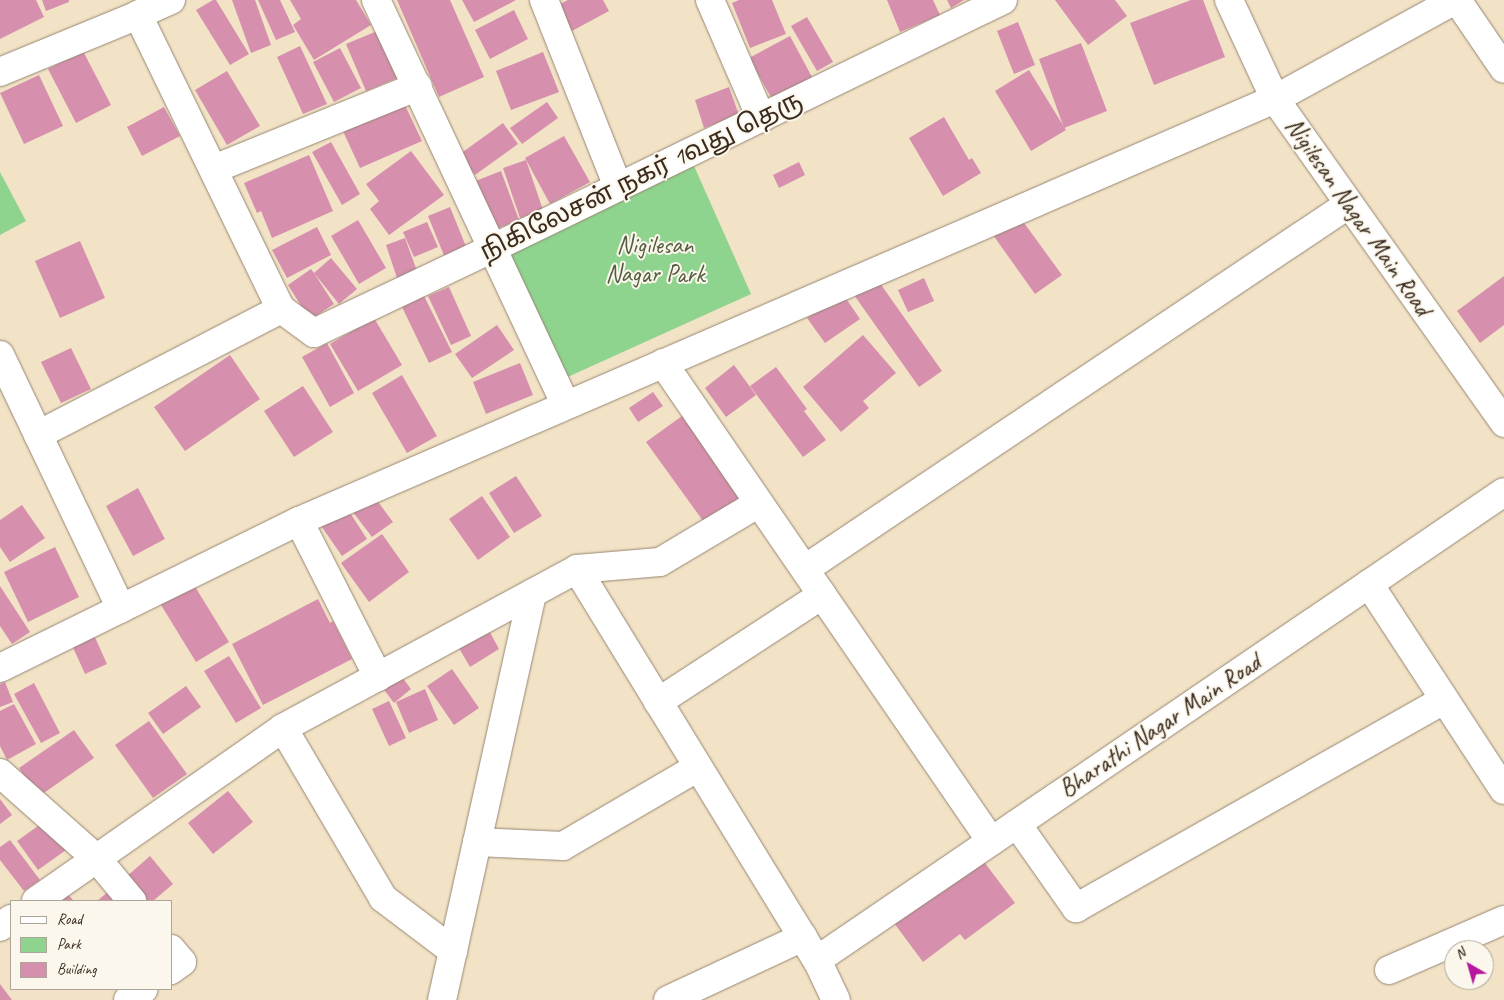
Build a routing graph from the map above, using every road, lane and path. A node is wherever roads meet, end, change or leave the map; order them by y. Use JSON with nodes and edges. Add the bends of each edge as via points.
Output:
{"nodes":[{"id":1,"x":171,"y":0,"type":"edge"},
{"id":2,"x":376,"y":0,"type":"edge"},
{"id":3,"x":544,"y":0,"type":"edge"},
{"id":4,"x":710,"y":0,"type":"edge"},
{"id":5,"x":1003,"y":0,"type":"edge"},
{"id":6,"x":1229,"y":0,"type":"edge"},
{"id":7,"x":1456,"y":0,"type":"edge"},
{"id":8,"x":138,"y":15,"type":"junction"},
{"id":9,"x":1504,"y":69,"type":"edge"},
{"id":10,"x":0,"y":72,"type":"edge"},
{"id":11,"x":418,"y":86,"type":"junction"},
{"id":12,"x":1275,"y":99,"type":"junction"},
{"id":13,"x":761,"y":118,"type":"junction"},
{"id":14,"x":214,"y":169,"type":"junction"},
{"id":15,"x":618,"y":187,"type":"junction"},
{"id":16,"x":1349,"y":204,"type":"junction"},
{"id":17,"x":493,"y":248,"type":"junction"},
{"id":18,"x":281,"y":309,"type":"junction"},
{"id":19,"x":0,"y":356,"type":"edge"},
{"id":20,"x":663,"y":363,"type":"junction"},
{"id":21,"x":566,"y":405,"type":"junction"},
{"id":22,"x":1504,"y":424,"type":"edge"},
{"id":23,"x":38,"y":435,"type":"junction"},
{"id":24,"x":1504,"y":492,"type":"edge"},
{"id":25,"x":759,"y":503,"type":"junction"},
{"id":26,"x":299,"y":521,"type":"junction"},
{"id":27,"x":577,"y":569,"type":"junction"},
{"id":28,"x":804,"y":569,"type":"junction"},
{"id":29,"x":1369,"y":584,"type":"junction"},
{"id":30,"x":532,"y":594,"type":"junction"},
{"id":31,"x":822,"y":595,"type":"junction"},
{"id":32,"x":121,"y":609,"type":"junction"},
{"id":33,"x":0,"y":668,"type":"edge"},
{"id":34,"x":378,"y":677,"type":"junction"},
{"id":35,"x":1444,"y":700,"type":"junction"},
{"id":36,"x":658,"y":702,"type":"junction"},
{"id":37,"x":283,"y":728,"type":"junction"},
{"id":38,"x":698,"y":767,"type":"junction"},
{"id":39,"x":0,"y":773,"type":"edge"},
{"id":40,"x":1504,"y":790,"type":"edge"},
{"id":41,"x":1017,"y":824,"type":"junction"},
{"id":42,"x":477,"y":842,"type":"junction"},
{"id":43,"x":991,"y":842,"type":"junction"},
{"id":44,"x":96,"y":859,"type":"junction"},
{"id":45,"x":37,"y":900,"type":"edge"},
{"id":46,"x":131,"y":900,"type":"edge"},
{"id":47,"x":1504,"y":920,"type":"edge"},
{"id":48,"x":803,"y":937,"type":"junction"},
{"id":49,"x":172,"y":950,"type":"edge"},
{"id":50,"x":453,"y":951,"type":"junction"},
{"id":51,"x":817,"y":960,"type":"junction"},
{"id":52,"x":172,"y":969,"type":"edge"},
{"id":53,"x":1388,"y":970,"type":"dead end"},
{"id":54,"x":143,"y":990,"type":"edge"},
{"id":55,"x":128,"y":1000,"type":"edge"},
{"id":56,"x":442,"y":1000,"type":"edge"},
{"id":57,"x":668,"y":1000,"type":"edge"},
{"id":58,"x":836,"y":1000,"type":"edge"}],
"edges":[{"from":1,"to":8,"type":"street"},
{"from":2,"to":11,"type":"street"},
{"from":3,"to":15,"type":"street"},
{"from":4,"to":13,"type":"street"},
{"from":5,"to":13,"type":"street","name":"நிகிலேசன் நகர் 1வது தெரு"},
{"from":6,"to":12,"type":"street","name":"Nigilesan Nagar Main Road"},
{"from":7,"to":9,"type":"street"},
{"from":7,"to":12,"type":"street"},
{"from":8,"to":10,"type":"street"},
{"from":8,"to":14,"type":"street"},
{"from":11,"to":14,"type":"street"},
{"from":11,"to":17,"type":"street"},
{"from":12,"to":16,"type":"street","name":"Nigilesan Nagar Main Road"},
{"from":12,"to":20,"type":"street"},
{"from":13,"to":15,"type":"street","name":"நிகிலேசன் நகர் 1வது தெரு"},
{"from":14,"to":18,"type":"street"},
{"from":15,"to":17,"type":"street","name":"நிகிலேசன் நகர் 1வது தெரு"},
{"from":16,"to":22,"type":"street","name":"Nigilesan Nagar Main Road"},
{"from":16,"to":28,"type":"street"},
{"from":17,"to":18,"type":"street","name":"நிகிலேசன் நகர் 1வது தெரு","via":[[314,333]]},
{"from":17,"to":21,"type":"street"},
{"from":18,"to":23,"type":"street"},
{"from":19,"to":23,"type":"street"},
{"from":20,"to":21,"type":"street"},
{"from":20,"to":25,"type":"street"},
{"from":21,"to":26,"type":"street"},
{"from":23,"to":32,"type":"street"},
{"from":24,"to":29,"type":"street","name":"Bharathi Nagar Main Road"},
{"from":25,"to":27,"type":"street","via":[[660,562]]},
{"from":25,"to":28,"type":"street"},
{"from":26,"to":32,"type":"street"},
{"from":26,"to":34,"type":"street"},
{"from":27,"to":30,"type":"street"},
{"from":27,"to":36,"type":"street"},
{"from":28,"to":31,"type":"street"},
{"from":29,"to":35,"type":"street"},
{"from":29,"to":41,"type":"street","name":"Bharathi Nagar Main Road"},
{"from":30,"to":34,"type":"street"},
{"from":30,"to":42,"type":"street"},
{"from":31,"to":36,"type":"street"},
{"from":31,"to":43,"type":"street"},
{"from":32,"to":33,"type":"street"},
{"from":34,"to":37,"type":"street"},
{"from":35,"to":40,"type":"street"},
{"from":35,"to":41,"type":"street","via":[[1076,908]]},
{"from":36,"to":38,"type":"street"},
{"from":37,"to":44,"type":"street"},
{"from":37,"to":50,"type":"street","via":[[383,898]]},
{"from":38,"to":42,"type":"street","via":[[563,846]]},
{"from":38,"to":48,"type":"street"},
{"from":39,"to":44,"type":"street"},
{"from":41,"to":43,"type":"street","name":"Bharathi Nagar Main Road"},
{"from":42,"to":50,"type":"street"},
{"from":43,"to":51,"type":"street","name":"Bharathi Nagar Main Road"},
{"from":44,"to":45,"type":"street"},
{"from":44,"to":46,"type":"street"},
{"from":47,"to":53,"type":"street"},
{"from":48,"to":51,"type":"street"},
{"from":48,"to":57,"type":"street"},
{"from":49,"to":52,"type":"street","via":[[182,962]]},
{"from":50,"to":56,"type":"street"},
{"from":51,"to":58,"type":"street"},
{"from":54,"to":55,"type":"street"}]}
